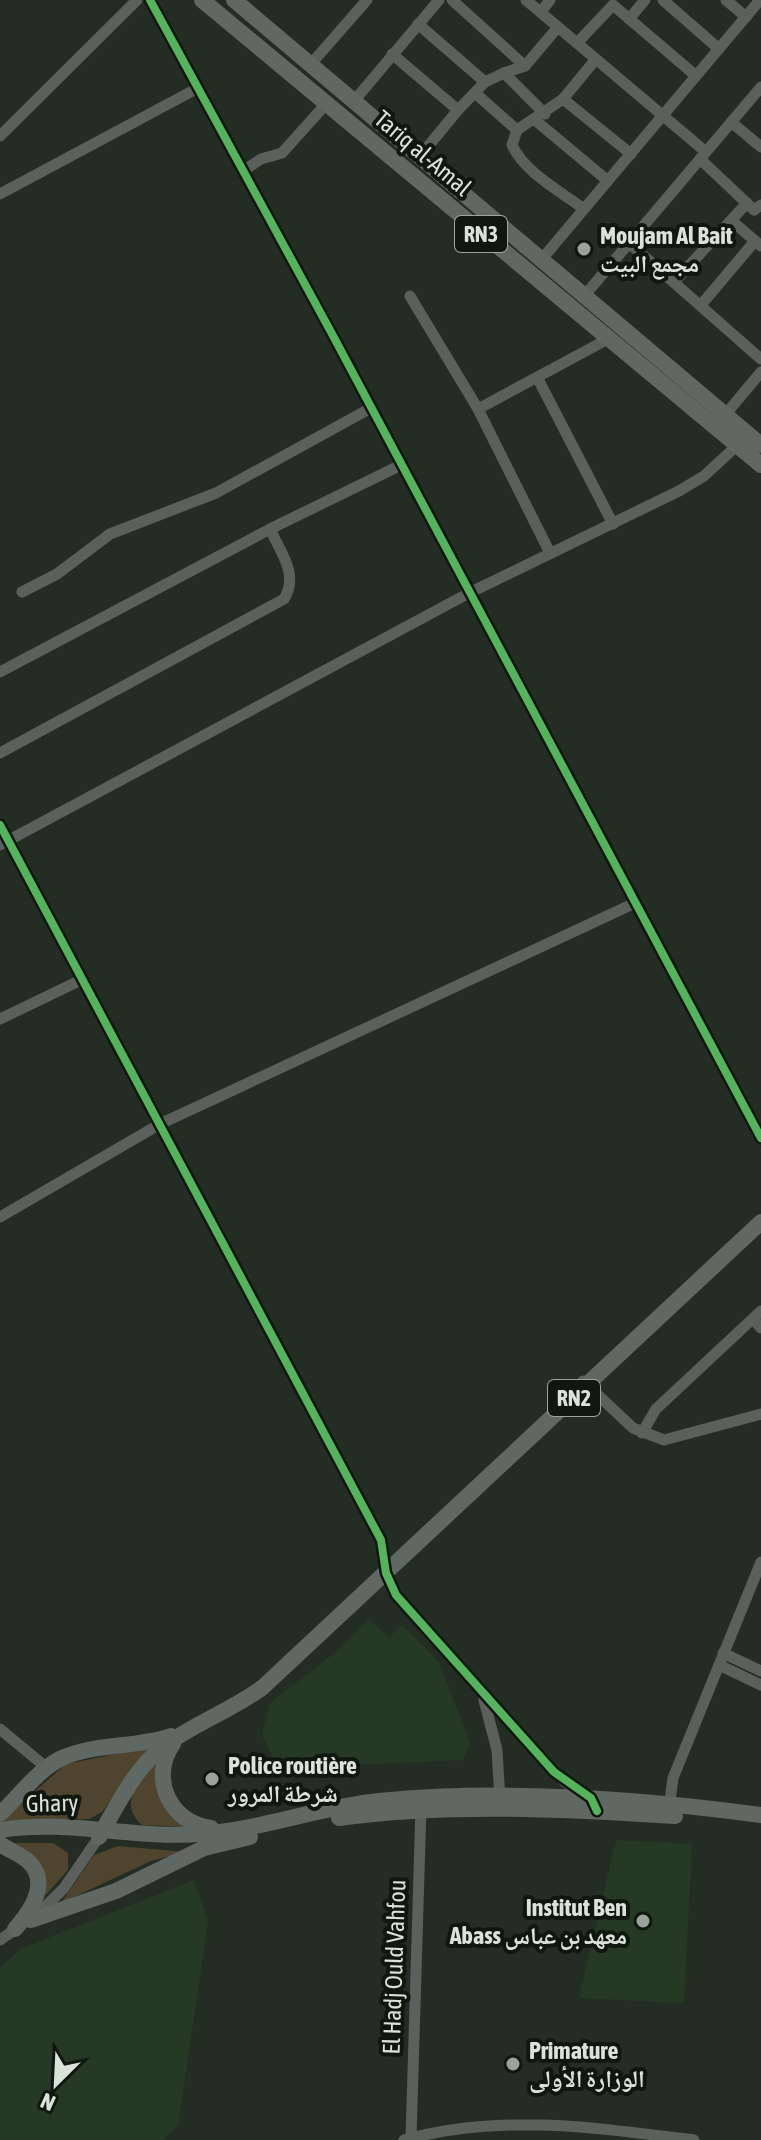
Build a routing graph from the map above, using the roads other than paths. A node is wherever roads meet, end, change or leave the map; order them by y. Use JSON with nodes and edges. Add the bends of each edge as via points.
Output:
{"nodes":[{"id":1,"x":137,"y":0,"type":"edge"},
{"id":2,"x":150,"y":0,"type":"edge"},
{"id":3,"x":202,"y":0,"type":"edge"},
{"id":4,"x":234,"y":0,"type":"edge"},
{"id":5,"x":439,"y":0,"type":"edge"},
{"id":6,"x":452,"y":0,"type":"edge"},
{"id":7,"x":526,"y":0,"type":"edge"},
{"id":8,"x":550,"y":0,"type":"edge"},
{"id":9,"x":645,"y":0,"type":"edge"},
{"id":10,"x":663,"y":0,"type":"edge"},
{"id":11,"x":726,"y":0,"type":"edge"},
{"id":12,"x":760,"y":0,"type":"edge"},
{"id":13,"x":360,"y":2,"type":"edge"},
{"id":14,"x":541,"y":12,"type":"junction"},
{"id":15,"x":746,"y":17,"type":"junction"},
{"id":16,"x":629,"y":19,"type":"junction"},
{"id":17,"x":418,"y":24,"type":"junction"},
{"id":18,"x":558,"y":27,"type":"junction"},
{"id":19,"x":577,"y":43,"type":"junction"},
{"id":20,"x":719,"y":49,"type":"junction"},
{"id":21,"x":392,"y":54,"type":"junction"},
{"id":22,"x":596,"y":59,"type":"junction"},
{"id":23,"x":311,"y":64,"type":"junction"},
{"id":24,"x":525,"y":66,"type":"junction"},
{"id":25,"x":504,"y":73,"type":"junction"},
{"id":26,"x":695,"y":75,"type":"junction"},
{"id":27,"x":485,"y":82,"type":"junction"},
{"id":28,"x":761,"y":87,"type":"edge"},
{"id":29,"x":198,"y":88,"type":"junction"},
{"id":30,"x":475,"y":93,"type":"junction"},
{"id":31,"x":563,"y":99,"type":"junction"},
{"id":32,"x":354,"y":101,"type":"junction"},
{"id":33,"x":326,"y":104,"type":"junction"},
{"id":34,"x":458,"y":110,"type":"junction"},
{"id":35,"x":663,"y":116,"type":"junction"},
{"id":36,"x":540,"y":117,"type":"junction"},
{"id":37,"x":731,"y":122,"type":"junction"},
{"id":38,"x":517,"y":130,"type":"junction"},
{"id":39,"x":0,"y":136,"type":"edge"},
{"id":40,"x":761,"y":147,"type":"edge"},
{"id":41,"x":631,"y":154,"type":"junction"},
{"id":42,"x":420,"y":156,"type":"junction"},
{"id":43,"x":703,"y":156,"type":"junction"},
{"id":44,"x":243,"y":171,"type":"junction"},
{"id":45,"x":608,"y":181,"type":"junction"},
{"id":46,"x":0,"y":194,"type":"edge"},
{"id":47,"x":747,"y":203,"type":"junction"},
{"id":48,"x":761,"y":205,"type":"edge"},
{"id":49,"x":584,"y":209,"type":"junction"},
{"id":50,"x":732,"y":221,"type":"junction"},
{"id":51,"x":629,"y":243,"type":"junction"},
{"id":52,"x":758,"y":244,"type":"edge"},
{"id":53,"x":542,"y":259,"type":"junction"},
{"id":54,"x":674,"y":282,"type":"junction"},
{"id":55,"x":585,"y":295,"type":"junction"},
{"id":56,"x":410,"y":296,"type":"dead end"},
{"id":57,"x":701,"y":305,"type":"junction"},
{"id":58,"x":608,"y":339,"type":"junction"},
{"id":59,"x":761,"y":359,"type":"edge"},
{"id":60,"x":761,"y":372,"type":"edge"},
{"id":61,"x":538,"y":379,"type":"junction"},
{"id":62,"x":371,"y":408,"type":"junction"},
{"id":63,"x":478,"y":409,"type":"junction"},
{"id":64,"x":725,"y":415,"type":"junction"},
{"id":65,"x":749,"y":442,"type":"edge"},
{"id":66,"x":401,"y":465,"type":"junction"},
{"id":67,"x":761,"y":465,"type":"edge"},
{"id":68,"x":613,"y":524,"type":"junction"},
{"id":69,"x":270,"y":529,"type":"junction"},
{"id":70,"x":550,"y":553,"type":"junction"},
{"id":71,"x":22,"y":592,"type":"dead end"},
{"id":72,"x":469,"y":593,"type":"junction"},
{"id":73,"x":0,"y":672,"type":"edge"},
{"id":74,"x":0,"y":753,"type":"edge"},
{"id":75,"x":0,"y":825,"type":"edge"},
{"id":76,"x":4,"y":843,"type":"edge"},
{"id":77,"x":635,"y":903,"type":"junction"},
{"id":78,"x":81,"y":980,"type":"junction"},
{"id":79,"x":0,"y":1019,"type":"edge"},
{"id":80,"x":160,"y":1124,"type":"junction"},
{"id":81,"x":761,"y":1138,"type":"edge"},
{"id":82,"x":761,"y":1210,"type":"edge"},
{"id":83,"x":0,"y":1217,"type":"edge"},
{"id":84,"x":761,"y":1222,"type":"edge"},
{"id":85,"x":758,"y":1320,"type":"edge"},
{"id":86,"x":584,"y":1382,"type":"junction"},
{"id":87,"x":761,"y":1414,"type":"edge"},
{"id":88,"x":642,"y":1433,"type":"junction"},
{"id":89,"x":761,"y":1562,"type":"edge"},
{"id":90,"x":386,"y":1566,"type":"junction"},
{"id":91,"x":757,"y":1580,"type":"edge"},
{"id":92,"x":721,"y":1659,"type":"junction"},
{"id":93,"x":761,"y":1671,"type":"edge"},
{"id":94,"x":761,"y":1685,"type":"edge"},
{"id":95,"x":480,"y":1691,"type":"junction"},
{"id":96,"x":0,"y":1729,"type":"edge"},
{"id":97,"x":185,"y":1732,"type":"junction"},
{"id":98,"x":47,"y":1768,"type":"junction"},
{"id":99,"x":500,"y":1804,"type":"junction"},
{"id":100,"x":421,"y":1805,"type":"junction"},
{"id":101,"x":594,"y":1805,"type":"junction"},
{"id":102,"x":668,"y":1810,"type":"junction"},
{"id":103,"x":0,"y":1814,"type":"edge"},
{"id":104,"x":761,"y":1815,"type":"edge"},
{"id":105,"x":761,"y":1825,"type":"edge"},
{"id":106,"x":0,"y":1830,"type":"edge"},
{"id":107,"x":229,"y":1831,"type":"junction"},
{"id":108,"x":102,"y":1832,"type":"junction"},
{"id":109,"x":0,"y":1842,"type":"edge"},
{"id":110,"x":204,"y":1848,"type":"junction"},
{"id":111,"x":31,"y":1920,"type":"junction"},
{"id":112,"x":15,"y":1929,"type":"junction"},
{"id":113,"x":0,"y":1940,"type":"edge"},
{"id":114,"x":665,"y":2138,"type":"edge"},
{"id":115,"x":408,"y":2139,"type":"edge"},
{"id":116,"x":694,"y":2140,"type":"edge"}],
"edges":[{"from":1,"to":39,"type":"street"},
{"from":2,"to":29,"type":"street"},
{"from":3,"to":33,"type":"highway","name":"Tariq al-Amal","number":"RN3"},
{"from":4,"to":23,"type":"highway","name":"Tariq al-Amal","number":"RN3"},
{"from":5,"to":17,"type":"street"},
{"from":6,"to":24,"type":"street"},
{"from":7,"to":14,"type":"street"},
{"from":8,"to":14,"type":"street"},
{"from":9,"to":16,"type":"street"},
{"from":10,"to":20,"type":"street"},
{"from":11,"to":15,"type":"street"},
{"from":12,"to":15,"type":"street"},
{"from":13,"to":23,"type":"street"},
{"from":14,"to":18,"type":"street"},
{"from":15,"to":20,"type":"street"},
{"from":16,"to":19,"type":"street","via":[[609,5]]},
{"from":16,"to":26,"type":"street"},
{"from":17,"to":21,"type":"street"},
{"from":17,"to":27,"type":"street"},
{"from":18,"to":19,"type":"street"},
{"from":18,"to":24,"type":"street"},
{"from":19,"to":22,"type":"street"},
{"from":20,"to":26,"type":"street"},
{"from":21,"to":32,"type":"street"},
{"from":21,"to":34,"type":"street"},
{"from":22,"to":31,"type":"street"},
{"from":22,"to":35,"type":"street"},
{"from":23,"to":32,"type":"highway","name":"Tariq al-Amal","number":"RN3"},
{"from":24,"to":25,"type":"street"},
{"from":25,"to":27,"type":"street"},
{"from":25,"to":36,"type":"street"},
{"from":26,"to":35,"type":"street"},
{"from":27,"to":30,"type":"street"},
{"from":28,"to":37,"type":"street"},
{"from":29,"to":44,"type":"street"},
{"from":29,"to":46,"type":"street"},
{"from":30,"to":34,"type":"street"},
{"from":30,"to":38,"type":"street"},
{"from":31,"to":36,"type":"street"},
{"from":31,"to":41,"type":"street"},
{"from":32,"to":42,"type":"highway","name":"Tariq al-Amal","number":"RN3"},
{"from":33,"to":44,"type":"street","via":[[282,153]]},
{"from":33,"to":58,"type":"highway","name":"Tariq al-Amal","number":"RN3"},
{"from":34,"to":42,"type":"street"},
{"from":35,"to":41,"type":"street"},
{"from":35,"to":43,"type":"street"},
{"from":36,"to":38,"type":"street"},
{"from":36,"to":45,"type":"street"},
{"from":37,"to":40,"type":"street"},
{"from":37,"to":43,"type":"street"},
{"from":38,"to":49,"type":"street","via":[[512,145],[517,156]]},
{"from":41,"to":45,"type":"street"},
{"from":42,"to":53,"type":"highway","name":"Tariq al-Amal","number":"RN3"},
{"from":43,"to":47,"type":"street"},
{"from":43,"to":51,"type":"street"},
{"from":44,"to":62,"type":"street"},
{"from":45,"to":49,"type":"street"},
{"from":47,"to":48,"type":"street","via":[[756,210]]},
{"from":47,"to":50,"type":"street"},
{"from":49,"to":53,"type":"street"},
{"from":50,"to":52,"type":"street"},
{"from":50,"to":54,"type":"street"},
{"from":51,"to":54,"type":"street"},
{"from":51,"to":55,"type":"street"},
{"from":52,"to":57,"type":"street"},
{"from":53,"to":55,"type":"highway","name":"Tariq al-Amal","number":"RN3"},
{"from":54,"to":57,"type":"street"},
{"from":55,"to":64,"type":"highway","name":"Tariq al-Amal","number":"RN3"},
{"from":56,"to":63,"type":"street"},
{"from":57,"to":59,"type":"street"},
{"from":58,"to":61,"type":"street"},
{"from":58,"to":65,"type":"highway","name":"Tariq al-Amal","number":"RN3"},
{"from":60,"to":64,"type":"street"},
{"from":61,"to":63,"type":"street"},
{"from":61,"to":68,"type":"street"},
{"from":62,"to":66,"type":"street"},
{"from":62,"to":71,"type":"street","via":[[216,493],[110,534],[57,574]]},
{"from":63,"to":70,"type":"street"},
{"from":64,"to":65,"type":"highway","name":"Tariq al-Amal","number":"RN3"},
{"from":65,"to":67,"type":"highway","name":"Tariq al-Amal","number":"RN3"},
{"from":65,"to":68,"type":"street","via":[[704,476]]},
{"from":66,"to":69,"type":"street"},
{"from":66,"to":72,"type":"street"},
{"from":68,"to":70,"type":"street"},
{"from":69,"to":73,"type":"street"},
{"from":69,"to":74,"type":"street","via":[[292,577],[284,599]]},
{"from":70,"to":72,"type":"street"},
{"from":72,"to":76,"type":"street"},
{"from":72,"to":77,"type":"street"},
{"from":75,"to":76,"type":"street"},
{"from":76,"to":78,"type":"street"},
{"from":77,"to":80,"type":"street"},
{"from":77,"to":81,"type":"street"},
{"from":78,"to":79,"type":"street"},
{"from":78,"to":80,"type":"street"},
{"from":80,"to":83,"type":"street"},
{"from":80,"to":90,"type":"street","via":[[381,1540]]},
{"from":82,"to":86,"type":"highway","number":"RN2"},
{"from":84,"to":86,"type":"highway","number":"RN2"},
{"from":85,"to":88,"type":"street","via":[[656,1409]]},
{"from":86,"to":88,"type":"street"},
{"from":86,"to":90,"type":"highway","number":"RN2"},
{"from":87,"to":88,"type":"street","via":[[677,1438]]},
{"from":89,"to":91,"type":"street"},
{"from":90,"to":95,"type":"street","via":[[403,1605]]},
{"from":90,"to":97,"type":"highway","number":"RN2","via":[[263,1687]]},
{"from":91,"to":92,"type":"street"},
{"from":92,"to":93,"type":"street"},
{"from":92,"to":94,"type":"street"},
{"from":92,"to":102,"type":"street","via":[[673,1778]]},
{"from":95,"to":99,"type":"street","via":[[493,1729]]},
{"from":95,"to":101,"type":"street","via":[[554,1772]]},
{"from":96,"to":98,"type":"street"},
{"from":97,"to":98,"type":"highway","number":"RN2","via":[[141,1745],[71,1754]]},
{"from":97,"to":107,"type":"highway","via":[[163,1765],[169,1800],[196,1824]]},
{"from":97,"to":108,"type":"highway","number":"RN2","via":[[147,1761]]},
{"from":98,"to":103,"type":"highway","number":"RN2"},
{"from":99,"to":100,"type":"highway"},
{"from":99,"to":101,"type":"highway"},
{"from":100,"to":107,"type":"highway","via":[[312,1811]]},
{"from":100,"to":110,"type":"highway","via":[[313,1822]]},
{"from":100,"to":115,"type":"street","name":"El Hadj Ould Vahfou"},
{"from":101,"to":102,"type":"highway"},
{"from":102,"to":104,"type":"highway"},
{"from":102,"to":105,"type":"highway"},
{"from":106,"to":108,"type":"highway","name":"Ghary"},
{"from":107,"to":108,"type":"highway"},
{"from":108,"to":109,"type":"highway","name":"Ghary"},
{"from":108,"to":110,"type":"highway"},
{"from":108,"to":111,"type":"street","via":[[64,1888]]},
{"from":109,"to":112,"type":"highway","via":[[28,1861],[38,1882],[34,1903]]},
{"from":110,"to":111,"type":"highway","via":[[116,1891]]},
{"from":111,"to":112,"type":"street"},
{"from":112,"to":113,"type":"street"},
{"from":114,"to":115,"type":"street","via":[[547,2124]]},
{"from":114,"to":116,"type":"street"}]}
